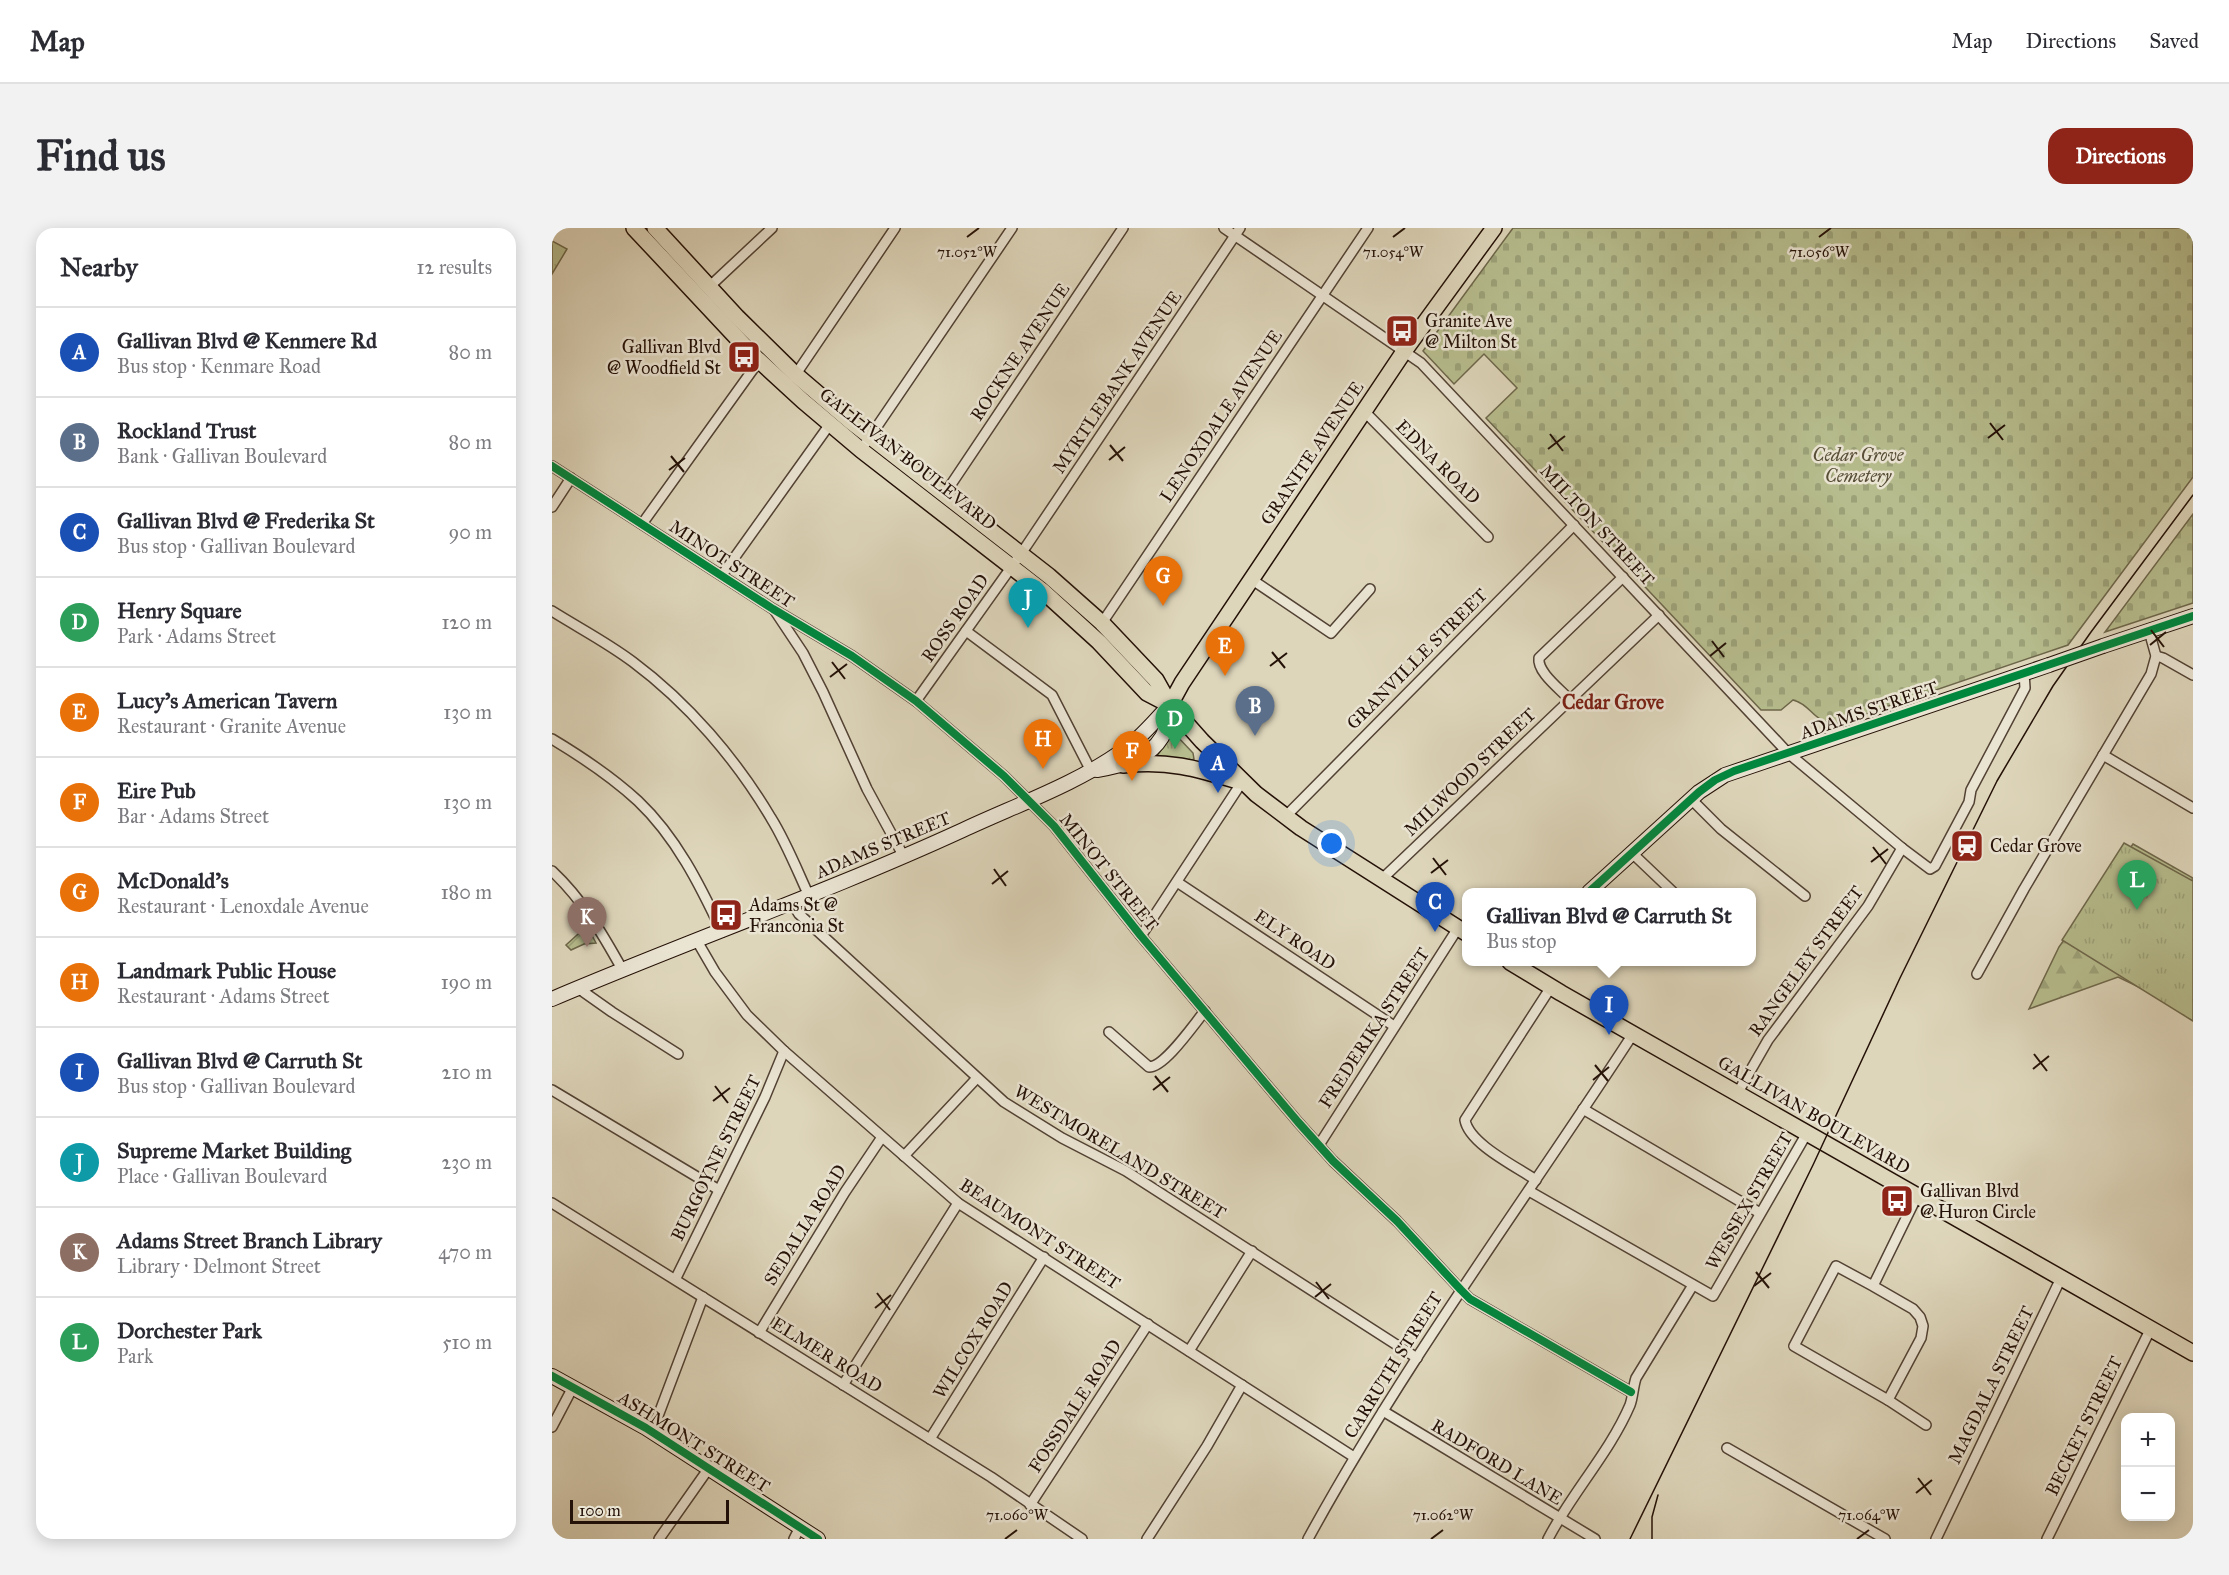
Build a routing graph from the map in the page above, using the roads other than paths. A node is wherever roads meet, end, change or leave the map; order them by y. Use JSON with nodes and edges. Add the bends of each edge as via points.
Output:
{"nodes":[{"id":1,"x":634,"y":228,"type":"edge"},
{"id":2,"x":655,"y":228,"type":"edge"},
{"id":3,"x":772,"y":228,"type":"edge"},
{"id":4,"x":895,"y":228,"type":"edge"},
{"id":5,"x":1012,"y":228,"type":"edge"},
{"id":6,"x":1123,"y":228,"type":"edge"},
{"id":7,"x":1224,"y":228,"type":"edge"},
{"id":8,"x":1368,"y":228,"type":"edge"},
{"id":9,"x":1494,"y":228,"type":"edge"},
{"id":10,"x":1237,"y":232,"type":"edge"},
{"id":11,"x":709,"y":287,"type":"junction"},
{"id":12,"x":1323,"y":295,"type":"junction"},
{"id":13,"x":1405,"y":350,"type":"junction"},
{"id":14,"x":759,"y":361,"type":"junction"},
{"id":15,"x":791,"y":380,"type":"junction"},
{"id":16,"x":1364,"y":411,"type":"junction"},
{"id":17,"x":830,"y":424,"type":"junction"},
{"id":18,"x":866,"y":444,"type":"junction"},
{"id":19,"x":552,"y":466,"type":"edge"},
{"id":20,"x":571,"y":478,"type":"junction"},
{"id":21,"x":944,"y":495,"type":"junction"},
{"id":22,"x":552,"y":507,"type":"edge"},
{"id":23,"x":642,"y":524,"type":"junction"},
{"id":24,"x":1574,"y":525,"type":"junction"},
{"id":25,"x":1488,"y":537,"type":"dead end"},
{"id":26,"x":1016,"y":560,"type":"junction"},
{"id":27,"x":722,"y":575,"type":"junction"},
{"id":28,"x":1623,"y":577,"type":"junction"},
{"id":29,"x":1251,"y":579,"type":"junction"},
{"id":30,"x":1370,"y":590,"type":"dead end"},
{"id":31,"x":773,"y":609,"type":"junction"},
{"id":32,"x":552,"y":611,"type":"edge"},
{"id":33,"x":1659,"y":615,"type":"junction"},
{"id":34,"x":2193,"y":616,"type":"edge"},
{"id":35,"x":1102,"y":623,"type":"junction"},
{"id":36,"x":966,"y":631,"type":"junction"},
{"id":37,"x":2149,"y":631,"type":"junction"},
{"id":38,"x":2156,"y":656,"type":"junction"},
{"id":39,"x":2024,"y":673,"type":"junction"},
{"id":40,"x":2193,"y":675,"type":"edge"},
{"id":41,"x":1569,"y":699,"type":"junction"},
{"id":42,"x":916,"y":700,"type":"junction"},
{"id":43,"x":1170,"y":705,"type":"junction"},
{"id":44,"x":552,"y":739,"type":"edge"},
{"id":45,"x":1788,"y":753,"type":"junction"},
{"id":46,"x":2103,"y":755,"type":"junction"},
{"id":47,"x":1123,"y":765,"type":"junction"},
{"id":48,"x":1091,"y":771,"type":"junction"},
{"id":49,"x":1242,"y":782,"type":"junction"},
{"id":50,"x":1691,"y":799,"type":"junction"},
{"id":51,"x":1028,"y":800,"type":"junction"},
{"id":52,"x":2193,"y":808,"type":"edge"},
{"id":53,"x":1285,"y":817,"type":"junction"},
{"id":54,"x":1902,"y":848,"type":"junction"},
{"id":55,"x":1632,"y":853,"type":"junction"},
{"id":56,"x":904,"y":857,"type":"junction"},
{"id":57,"x":552,"y":871,"type":"edge"},
{"id":58,"x":1382,"y":879,"type":"junction"},
{"id":59,"x":1177,"y":882,"type":"junction"},
{"id":60,"x":1593,"y":888,"type":"edge"},
{"id":61,"x":1669,"y":888,"type":"edge"},
{"id":62,"x":809,"y":896,"type":"junction"},
{"id":63,"x":1805,"y":896,"type":"dead end"},
{"id":64,"x":792,"y":903,"type":"junction"},
{"id":65,"x":1462,"y":931,"type":"edge"},
{"id":66,"x":722,"y":932,"type":"junction"},
{"id":67,"x":1141,"y":936,"type":"junction"},
{"id":68,"x":697,"y":941,"type":"junction"},
{"id":69,"x":1521,"y":966,"type":"edge"},
{"id":70,"x":622,"y":969,"type":"junction"},
{"id":71,"x":1977,"y":974,"type":"dead end"},
{"id":72,"x":1551,"y":987,"type":"junction"},
{"id":73,"x":578,"y":988,"type":"junction"},
{"id":74,"x":552,"y":999,"type":"edge"},
{"id":75,"x":1205,"y":1011,"type":"junction"},
{"id":76,"x":1394,"y":1026,"type":"junction"},
{"id":77,"x":1109,"y":1032,"type":"dead end"},
{"id":78,"x":1633,"y":1034,"type":"junction"},
{"id":79,"x":784,"y":1050,"type":"junction"},
{"id":80,"x":678,"y":1054,"type":"dead end"},
{"id":81,"x":977,"y":1078,"type":"junction"},
{"id":82,"x":552,"y":1090,"type":"edge"},
{"id":83,"x":1737,"y":1094,"type":"junction"},
{"id":84,"x":1583,"y":1109,"type":"junction"},
{"id":85,"x":1807,"y":1133,"type":"junction"},
{"id":86,"x":882,"y":1137,"type":"junction"},
{"id":87,"x":1319,"y":1145,"type":"junction"},
{"id":88,"x":904,"y":1156,"type":"junction"},
{"id":89,"x":1536,"y":1179,"type":"junction"},
{"id":90,"x":718,"y":1190,"type":"junction"},
{"id":91,"x":1529,"y":1191,"type":"junction"},
{"id":92,"x":1917,"y":1196,"type":"junction"},
{"id":93,"x":552,"y":1203,"type":"edge"},
{"id":94,"x":958,"y":1203,"type":"junction"},
{"id":95,"x":1760,"y":1213,"type":"junction"},
{"id":96,"x":1252,"y":1251,"type":"junction"},
{"id":97,"x":1044,"y":1257,"type":"junction"},
{"id":98,"x":676,"y":1278,"type":"junction"},
{"id":99,"x":2061,"y":1278,"type":"junction"},
{"id":100,"x":1693,"y":1285,"type":"junction"},
{"id":101,"x":1873,"y":1286,"type":"junction"},
{"id":102,"x":1461,"y":1290,"type":"junction"},
{"id":103,"x":704,"y":1297,"type":"junction"},
{"id":104,"x":1148,"y":1324,"type":"junction"},
{"id":105,"x":2151,"y":1328,"type":"junction"},
{"id":106,"x":759,"y":1332,"type":"junction"},
{"id":107,"x":1189,"y":1351,"type":"junction"},
{"id":108,"x":2193,"y":1353,"type":"edge"},
{"id":109,"x":1417,"y":1358,"type":"junction"},
{"id":110,"x":552,"y":1376,"type":"edge"},
{"id":111,"x":843,"y":1385,"type":"junction"},
{"id":112,"x":1242,"y":1385,"type":"junction"},
{"id":113,"x":573,"y":1387,"type":"junction"},
{"id":114,"x":1631,"y":1392,"type":"junction"},
{"id":115,"x":1888,"y":1400,"type":"junction"},
{"id":116,"x":1383,"y":1411,"type":"junction"},
{"id":117,"x":1926,"y":1425,"type":"dead end"},
{"id":118,"x":552,"y":1427,"type":"edge"},
{"id":119,"x":652,"y":1432,"type":"junction"},
{"id":120,"x":930,"y":1439,"type":"junction"},
{"id":121,"x":1726,"y":1448,"type":"dead end"},
{"id":122,"x":1354,"y":1457,"type":"junction"},
{"id":123,"x":709,"y":1468,"type":"junction"},
{"id":124,"x":1030,"y":1505,"type":"junction"},
{"id":125,"x":1560,"y":1519,"type":"junction"},
{"id":126,"x":797,"y":1533,"type":"edge"},
{"id":127,"x":659,"y":1539,"type":"edge"},
{"id":128,"x":818,"y":1539,"type":"edge"},
{"id":129,"x":1082,"y":1539,"type":"edge"},
{"id":130,"x":1147,"y":1539,"type":"edge"},
{"id":131,"x":1308,"y":1539,"type":"edge"},
{"id":132,"x":1548,"y":1539,"type":"edge"},
{"id":133,"x":1595,"y":1539,"type":"edge"},
{"id":134,"x":1885,"y":1539,"type":"edge"},
{"id":135,"x":1936,"y":1539,"type":"edge"},
{"id":136,"x":2047,"y":1539,"type":"edge"}],
"edges":[{"from":1,"to":14,"type":"highway","name":"GALLIVAN BOULEVARD"},
{"from":2,"to":11,"type":"highway","name":"GALLIVAN BOULEVARD"},
{"from":3,"to":11,"type":"street"},
{"from":4,"to":15,"type":"street"},
{"from":5,"to":18,"type":"street"},
{"from":6,"to":21,"type":"street","name":"ROCKNE AVENUE"},
{"from":7,"to":10,"type":"street","name":"MILTON STREET"},
{"from":8,"to":12,"type":"street","name":"LENOXDALE AVENUE"},
{"from":9,"to":13,"type":"highway","name":"GRANITE AVENUE"},
{"from":10,"to":12,"type":"street","name":"MILTON STREET"},
{"from":10,"to":26,"type":"street","name":"MYRTLEBANK AVENUE"},
{"from":11,"to":15,"type":"highway","name":"GALLIVAN BOULEVARD"},
{"from":12,"to":13,"type":"street","name":"MILTON STREET"},
{"from":12,"to":35,"type":"street","name":"LENOXDALE AVENUE"},
{"from":13,"to":16,"type":"highway","name":"GRANITE AVENUE"},
{"from":13,"to":24,"type":"street","name":"MILTON STREET"},
{"from":14,"to":15,"type":"highway","name":"GALLIVAN BOULEVARD"},
{"from":14,"to":23,"type":"street"},
{"from":15,"to":17,"type":"highway","name":"GALLIVAN BOULEVARD"},
{"from":15,"to":18,"type":"highway","name":"GALLIVAN BOULEVARD"},
{"from":16,"to":25,"type":"street","name":"EDNA ROAD"},
{"from":16,"to":29,"type":"highway","name":"GRANITE AVENUE"},
{"from":17,"to":18,"type":"highway","name":"GALLIVAN BOULEVARD"},
{"from":17,"to":27,"type":"street"},
{"from":18,"to":21,"type":"highway","name":"GALLIVAN BOULEVARD"},
{"from":18,"to":26,"type":"highway","name":"GALLIVAN BOULEVARD"},
{"from":19,"to":20,"type":"street","name":"MINOT STREET"},
{"from":20,"to":22,"type":"street"},
{"from":20,"to":23,"type":"street","name":"MINOT STREET"},
{"from":21,"to":26,"type":"highway","name":"GALLIVAN BOULEVARD"},
{"from":23,"to":27,"type":"street","name":"MINOT STREET"},
{"from":24,"to":28,"type":"street","name":"MILTON STREET"},
{"from":24,"to":53,"type":"street","name":"GRANVILLE STREET"},
{"from":26,"to":35,"type":"highway","name":"GALLIVAN BOULEVARD"},
{"from":26,"to":36,"type":"street","name":"ROSS ROAD"},
{"from":26,"to":43,"type":"highway","name":"GALLIVAN BOULEVARD","via":[[1146,693]]},
{"from":27,"to":31,"type":"street","name":"MINOT STREET"},
{"from":28,"to":33,"type":"street","name":"MILTON STREET"},
{"from":28,"to":41,"type":"street","via":[[1539,658],[1538,664]]},
{"from":29,"to":30,"type":"street","via":[[1331,633]]},
{"from":29,"to":43,"type":"highway","name":"GRANITE AVENUE"},
{"from":31,"to":42,"type":"street","name":"MINOT STREET"},
{"from":31,"to":56,"type":"street","via":[[803,653]]},
{"from":32,"to":62,"type":"street","via":[[633,662],[684,707],[754,792]]},
{"from":33,"to":41,"type":"street","name":"MILWOOD STREET"},
{"from":33,"to":45,"type":"street","name":"MILTON STREET"},
{"from":34,"to":37,"type":"main road","name":"ADAMS STREET"},
{"from":35,"to":43,"type":"highway","name":"GALLIVAN BOULEVARD","via":[[1156,680]]},
{"from":36,"to":42,"type":"street","name":"ROSS ROAD"},
{"from":36,"to":48,"type":"street","via":[[1052,695]]},
{"from":37,"to":38,"type":"street"},
{"from":37,"to":39,"type":"main road","name":"ADAMS STREET","bridge":true},
{"from":38,"to":40,"type":"street"},
{"from":38,"to":46,"type":"street","via":[[2151,674]]},
{"from":39,"to":45,"type":"main road","name":"ADAMS STREET"},
{"from":39,"to":54,"type":"street","name":"MILTON STREET","via":[[2025,688],[1935,866],[1927,868]]},
{"from":41,"to":58,"type":"street","name":"MILWOOD STREET"},
{"from":42,"to":51,"type":"street","name":"MINOT STREET"},
{"from":43,"to":47,"type":"main road","name":"ADAMS STREET","via":[[1163,736],[1142,756]]},
{"from":43,"to":48,"type":"main road","name":"ADAMS STREET","via":[[1136,740]]},
{"from":43,"to":49,"type":"highway","name":"GALLIVAN BOULEVARD"},
{"from":44,"to":66,"type":"street","via":[[638,801],[667,834],[698,880]]},
{"from":45,"to":50,"type":"main road","name":"ADAMS STREET","via":[[1715,780]]},
{"from":45,"to":54,"type":"street","name":"MILTON STREET"},
{"from":46,"to":52,"type":"street"},
{"from":46,"to":71,"type":"street"},
{"from":47,"to":48,"type":"main road","name":"ADAMS STREET"},
{"from":47,"to":49,"type":"highway","via":[[1175,764]]},
{"from":48,"to":51,"type":"main road","name":"ADAMS STREET"},
{"from":49,"to":53,"type":"highway","name":"GALLIVAN BOULEVARD"},
{"from":49,"to":59,"type":"street"},
{"from":50,"to":55,"type":"main road","name":"ADAMS STREET"},
{"from":50,"to":63,"type":"street","via":[[1721,829]]},
{"from":51,"to":56,"type":"main road","name":"ADAMS STREET"},
{"from":51,"to":67,"type":"street","name":"MINOT STREET","via":[[1054,825]]},
{"from":53,"to":58,"type":"highway","name":"GALLIVAN BOULEVARD"},
{"from":54,"to":83,"type":"street","name":"RANGELEY STREET","via":[[1868,906],[1768,1040]]},
{"from":55,"to":60,"type":"main road","name":"ADAMS STREET"},
{"from":55,"to":61,"type":"street"},
{"from":56,"to":62,"type":"main road","name":"ADAMS STREET"},
{"from":57,"to":70,"type":"street","via":[[580,901]]},
{"from":58,"to":65,"type":"highway","name":"GALLIVAN BOULEVARD"},
{"from":59,"to":67,"type":"street"},
{"from":59,"to":76,"type":"street","name":"ELY ROAD"},
{"from":62,"to":64,"type":"main road","name":"ADAMS STREET"},
{"from":64,"to":66,"type":"main road","name":"ADAMS STREET"},
{"from":64,"to":81,"type":"street","name":"WESTMORELAND STREET","via":[[799,914]]},
{"from":65,"to":76,"type":"street","name":"FREDERIKA STREET"},
{"from":66,"to":68,"type":"main road","name":"ADAMS STREET"},
{"from":67,"to":75,"type":"street","name":"MINOT STREET"},
{"from":68,"to":70,"type":"main road","name":"ADAMS STREET"},
{"from":68,"to":79,"type":"street","name":"BEAUMONT STREET","via":[[747,1015]]},
{"from":69,"to":72,"type":"highway","name":"GALLIVAN BOULEVARD"},
{"from":70,"to":73,"type":"main road","name":"ADAMS STREET"},
{"from":72,"to":78,"type":"highway","name":"GALLIVAN BOULEVARD"},
{"from":72,"to":89,"type":"street","via":[[1465,1120],[1472,1135]]},
{"from":73,"to":74,"type":"main road","name":"ADAMS STREET"},
{"from":73,"to":80,"type":"street"},
{"from":75,"to":77,"type":"street","via":[[1163,1060],[1152,1067]]},
{"from":75,"to":87,"type":"street","name":"MINOT STREET"},
{"from":76,"to":87,"type":"street","name":"FREDERIKA STREET"},
{"from":78,"to":83,"type":"highway","name":"GALLIVAN BOULEVARD"},
{"from":78,"to":84,"type":"street","name":"CARRUTH STREET"},
{"from":79,"to":86,"type":"street","name":"BEAUMONT STREET"},
{"from":79,"to":90,"type":"street","name":"BURGOYNE STREET"},
{"from":81,"to":88,"type":"street"},
{"from":81,"to":96,"type":"street","name":"WESTMORELAND STREET","via":[[1027,1118],[1126,1172]]},
{"from":82,"to":90,"type":"street"},
{"from":83,"to":85,"type":"highway","name":"GALLIVAN BOULEVARD"},
{"from":84,"to":89,"type":"street","name":"CARRUTH STREET"},
{"from":84,"to":95,"type":"street"},
{"from":85,"to":92,"type":"highway","name":"GALLIVAN BOULEVARD"},
{"from":85,"to":95,"type":"street","name":"WESSEX STREET"},
{"from":86,"to":88,"type":"street","name":"BEAUMONT STREET"},
{"from":86,"to":106,"type":"street","name":"SEDALIA ROAD"},
{"from":87,"to":102,"type":"street","name":"MINOT STREET"},
{"from":88,"to":94,"type":"street","name":"BEAUMONT STREET"},
{"from":89,"to":91,"type":"street","name":"CARRUTH STREET"},
{"from":90,"to":98,"type":"street","name":"BURGOYNE STREET"},
{"from":91,"to":100,"type":"street"},
{"from":91,"to":102,"type":"street","name":"CARRUTH STREET"},
{"from":92,"to":99,"type":"highway","name":"GALLIVAN BOULEVARD"},
{"from":92,"to":101,"type":"street"},
{"from":93,"to":98,"type":"street","name":"ELMER ROAD"},
{"from":94,"to":97,"type":"street","name":"BEAUMONT STREET"},
{"from":94,"to":111,"type":"street"},
{"from":95,"to":100,"type":"street","name":"WESSEX STREET","via":[[1713,1296]]},
{"from":96,"to":107,"type":"street"},
{"from":96,"to":109,"type":"street","name":"WESTMORELAND STREET"},
{"from":97,"to":104,"type":"street","name":"BEAUMONT STREET"},
{"from":97,"to":120,"type":"street","name":"WILCOX ROAD"},
{"from":98,"to":103,"type":"street","name":"ELMER ROAD"},
{"from":99,"to":105,"type":"highway","name":"GALLIVAN BOULEVARD"},
{"from":99,"to":135,"type":"street","name":"MAGDALA STREET"},
{"from":100,"to":114,"type":"street"},
{"from":101,"to":115,"type":"street","via":[[1913,1309],[1923,1326],[1921,1338]]},
{"from":101,"to":115,"type":"street","via":[[1836,1266],[1794,1346]]},
{"from":102,"to":109,"type":"street","name":"CARRUTH STREET"},
{"from":102,"to":114,"type":"street","name":"MINOT STREET","via":[[1470,1299]]},
{"from":103,"to":106,"type":"street","name":"ELMER ROAD"},
{"from":103,"to":119,"type":"street"},
{"from":104,"to":107,"type":"street","name":"BEAUMONT STREET"},
{"from":104,"to":124,"type":"street","name":"FOSSDALE ROAD"},
{"from":105,"to":108,"type":"highway","name":"GALLIVAN BOULEVARD"},
{"from":105,"to":136,"type":"street","name":"BECKET STREET"},
{"from":106,"to":111,"type":"street","name":"ELMER ROAD"},
{"from":107,"to":112,"type":"street","name":"BEAUMONT STREET"},
{"from":109,"to":116,"type":"street","name":"CARRUTH STREET"},
{"from":110,"to":113,"type":"main road","name":"ASHMONT STREET"},
{"from":111,"to":120,"type":"street","name":"ELMER ROAD"},
{"from":112,"to":122,"type":"street","name":"BEAUMONT STREET"},
{"from":112,"to":130,"type":"street"},
{"from":113,"to":118,"type":"street"},
{"from":113,"to":119,"type":"main road","name":"ASHMONT STREET"},
{"from":114,"to":125,"type":"street","via":[[1631,1403]]},
{"from":115,"to":117,"type":"street"},
{"from":116,"to":122,"type":"street","name":"CARRUTH STREET"},
{"from":116,"to":125,"type":"street","name":"RADFORD LANE"},
{"from":119,"to":123,"type":"main road","name":"ASHMONT STREET"},
{"from":120,"to":124,"type":"street","name":"ELMER ROAD"},
{"from":121,"to":134,"type":"street"},
{"from":122,"to":131,"type":"street","name":"CARRUTH STREET"},
{"from":123,"to":126,"type":"main road","name":"ASHMONT STREET"},
{"from":123,"to":127,"type":"street"},
{"from":124,"to":129,"type":"street","name":"ELMER ROAD"},
{"from":125,"to":132,"type":"street"},
{"from":125,"to":133,"type":"street","name":"RADFORD LANE"},
{"from":126,"to":128,"type":"main road","name":"ASHMONT STREET"}]}
